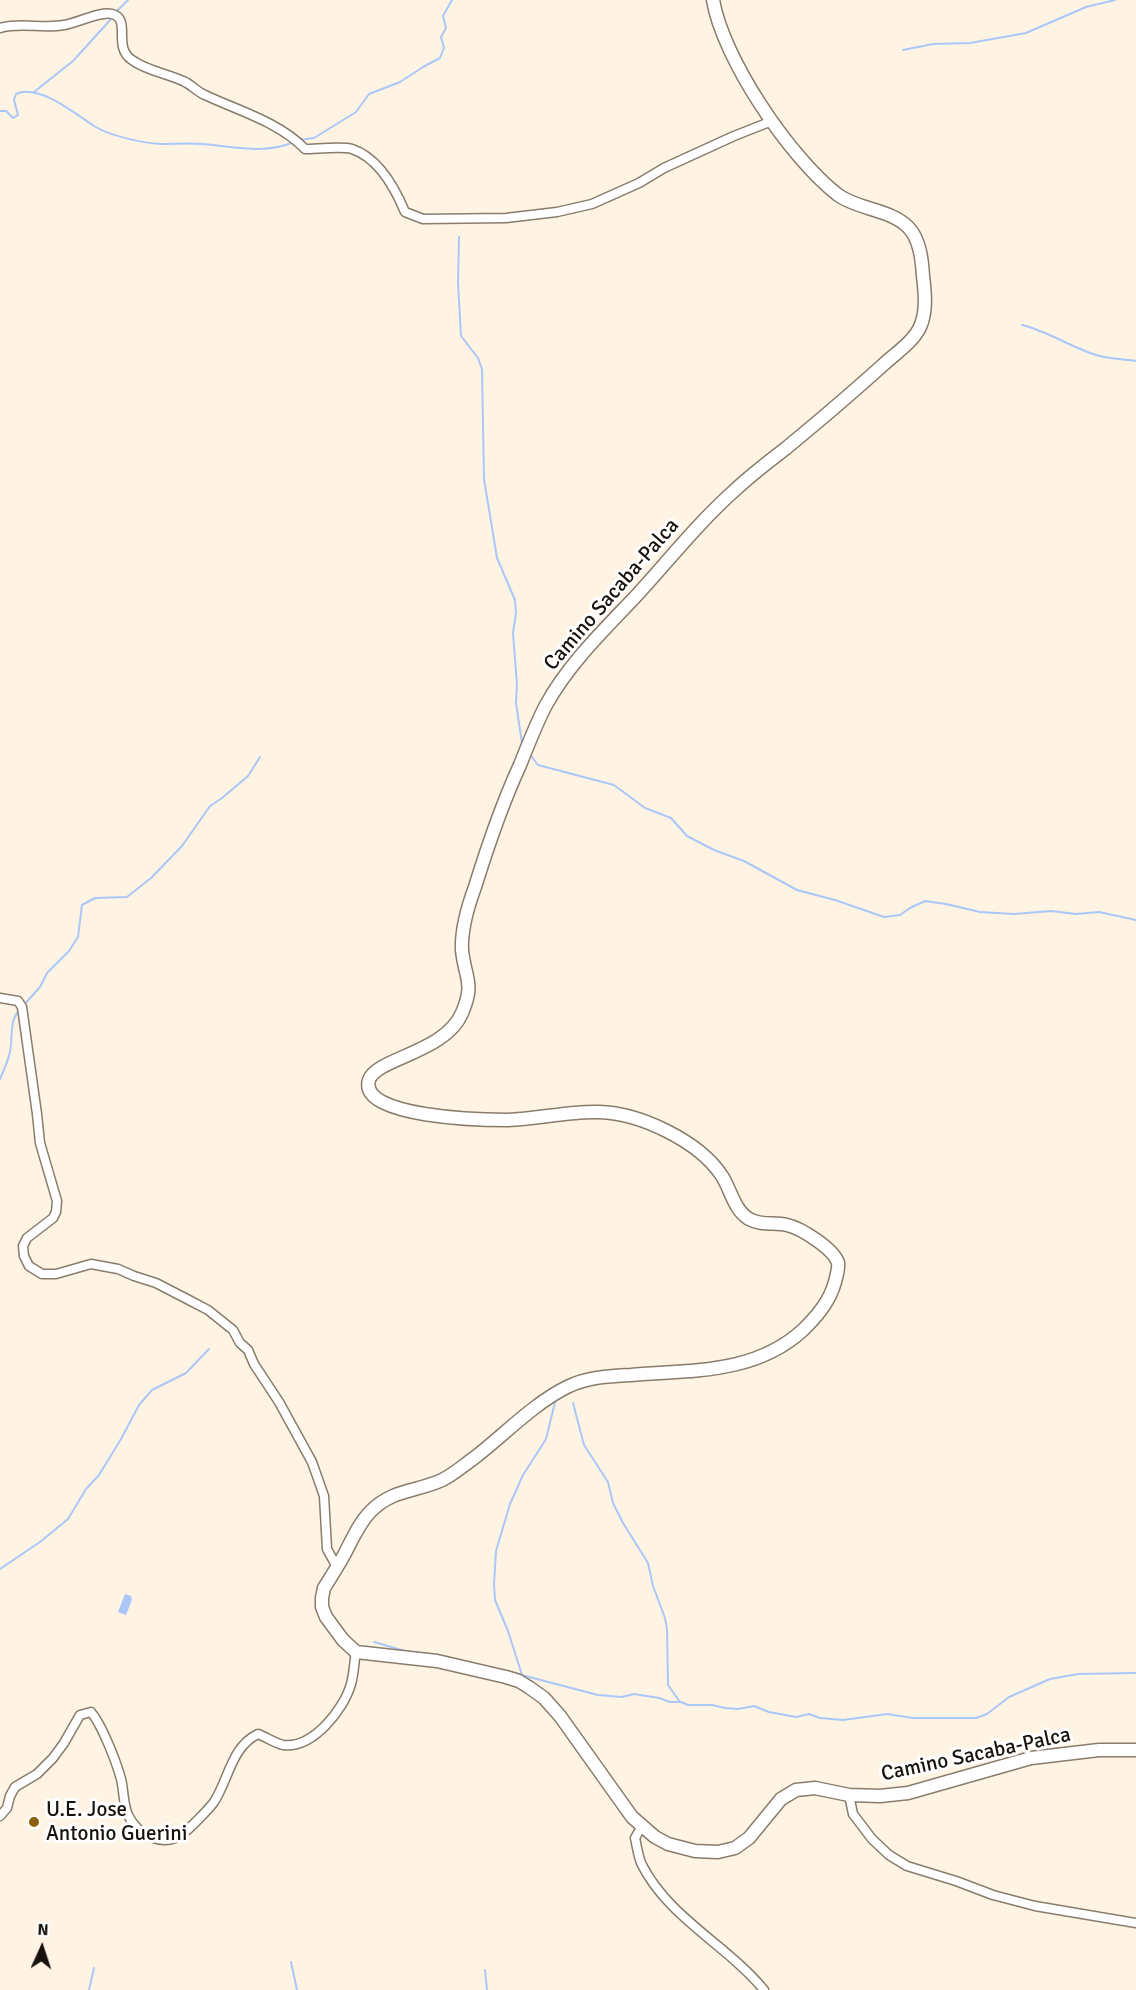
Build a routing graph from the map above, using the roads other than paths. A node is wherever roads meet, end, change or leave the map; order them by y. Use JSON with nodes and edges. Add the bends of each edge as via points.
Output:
{"nodes":[{"id":1,"x":713,"y":0,"type":"edge"},
{"id":2,"x":0,"y":28,"type":"edge"},
{"id":3,"x":772,"y":121,"type":"junction"},
{"id":4,"x":0,"y":998,"type":"edge"},
{"id":5,"x":337,"y":1567,"type":"junction"},
{"id":6,"x":356,"y":1652,"type":"junction"},
{"id":7,"x":1136,"y":1750,"type":"edge"},
{"id":8,"x":849,"y":1795,"type":"junction"},
{"id":9,"x":0,"y":1816,"type":"edge"},
{"id":10,"x":642,"y":1826,"type":"junction"},
{"id":11,"x":1136,"y":1923,"type":"edge"},
{"id":12,"x":764,"y":1990,"type":"edge"}],
"edges":[{"from":1,"to":3,"type":"street","name":"Camino Sacaba-Palca","via":[[739,67]]},
{"from":2,"to":3,"type":"street","via":[[66,25],[112,14],[122,22],[122,47],[132,61],[185,81],[204,95],[273,125],[305,149],[351,149],[367,158],[393,184],[405,212],[423,219],[506,218],[592,204]]},
{"from":3,"to":5,"type":"street","name":"Camino Sacaba-Palca","via":[[837,194],[851,203],[893,217],[912,230],[924,286],[919,331],[862,385],[705,518],[568,672],[535,728],[502,805],[473,891],[462,948],[470,987],[458,1023],[439,1040],[377,1070],[369,1088],[381,1102],[421,1114],[505,1120],[589,1111],[609,1112],[650,1124],[704,1155],[718,1169],[747,1217],[756,1222],[792,1226],[827,1249],[839,1266],[834,1286],[826,1304],[809,1324],[785,1346],[758,1359],[723,1367],[589,1379],[565,1388],[441,1480],[398,1492],[375,1507]]},
{"from":4,"to":5,"type":"street","via":[[18,1001],[22,1007],[40,1143],[57,1201],[52,1218],[23,1246],[29,1266],[42,1274],[91,1264],[118,1269],[156,1283],[208,1310],[233,1330],[279,1401],[312,1462],[324,1496],[327,1549]]},
{"from":5,"to":6,"type":"street","name":"Camino Sacaba-Palca","via":[[324,1588],[322,1607],[334,1629]]},
{"from":6,"to":9,"type":"street","via":[[351,1685],[325,1727],[298,1744],[284,1744],[258,1734],[250,1737],[232,1760],[213,1802],[184,1833],[171,1840],[147,1837],[132,1822],[120,1778],[98,1720],[91,1712],[80,1715],[64,1743],[37,1774],[15,1788]]},
{"from":6,"to":10,"type":"street","name":"Camino Sacaba-Palca","via":[[437,1661],[519,1681],[544,1698],[560,1716]]},
{"from":7,"to":8,"type":"street","name":"Camino Sacaba-Palca","via":[[1063,1753],[1020,1761],[908,1794]]},
{"from":8,"to":10,"type":"street","name":"Camino Sacaba-Palca","via":[[815,1788],[796,1790],[781,1799],[748,1838],[735,1848],[718,1852],[668,1844]]},
{"from":8,"to":11,"type":"street","via":[[853,1815],[872,1839],[907,1866],[1035,1906]]},
{"from":10,"to":12,"type":"street","via":[[635,1838],[641,1864],[664,1896]]}]}
